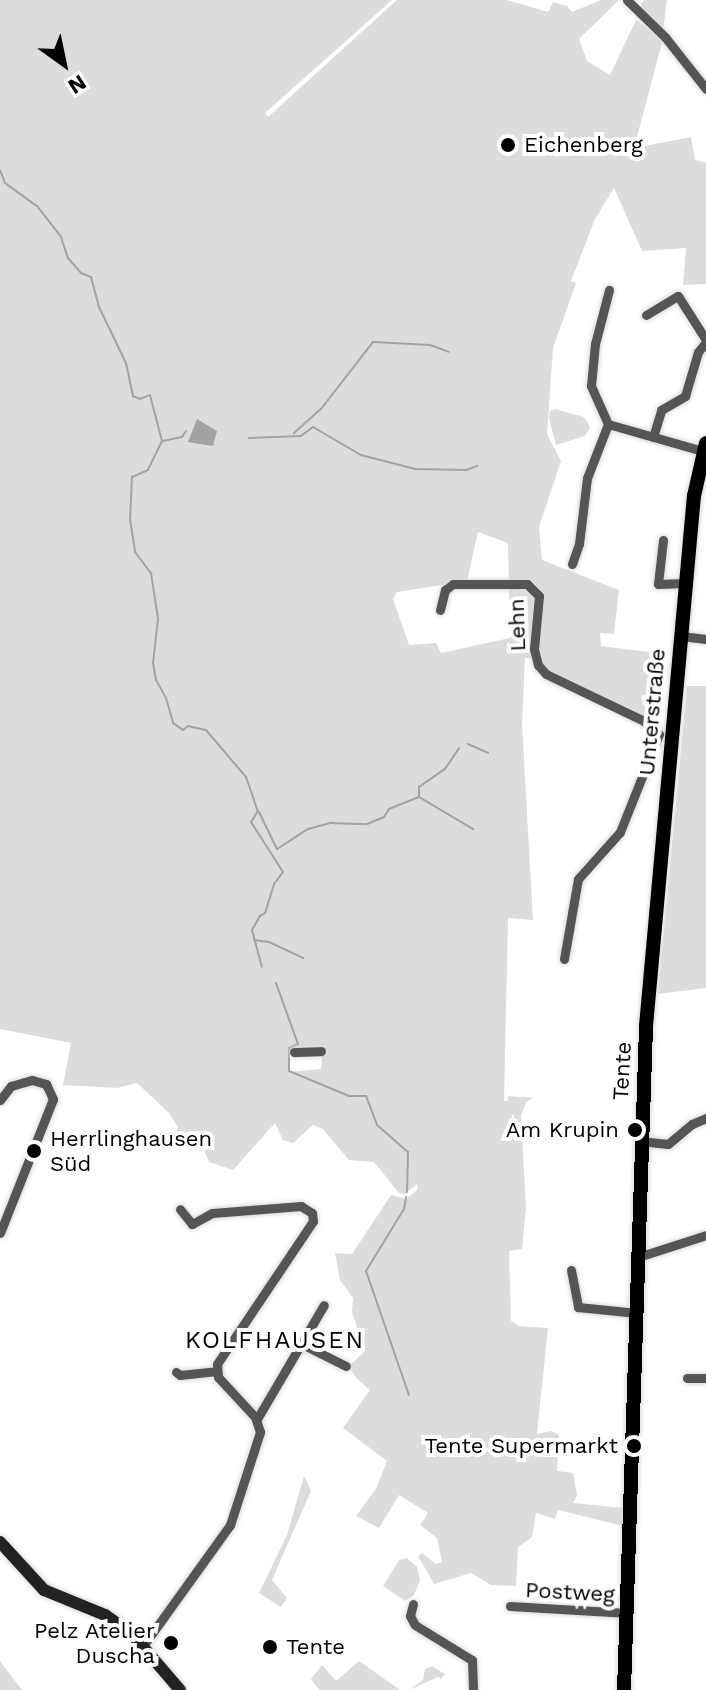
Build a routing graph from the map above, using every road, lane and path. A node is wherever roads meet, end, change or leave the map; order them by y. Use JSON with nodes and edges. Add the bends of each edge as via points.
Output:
{"nodes":[{"id":1,"x":629,"y":3,"type":"edge"},
{"id":2,"x":706,"y":89,"type":"edge"},
{"id":3,"x":609,"y":290,"type":"dead end"},
{"id":4,"x":646,"y":315,"type":"dead end"},
{"id":5,"x":706,"y":341,"type":"edge"},
{"id":6,"x":608,"y":424,"type":"junction"},
{"id":7,"x":653,"y":437,"type":"junction"},
{"id":8,"x":705,"y":447,"type":"edge"},
{"id":9,"x":663,"y":540,"type":"dead end"},
{"id":10,"x":572,"y":564,"type":"dead end"},
{"id":11,"x":685,"y":583,"type":"junction"},
{"id":12,"x":440,"y":610,"type":"dead end"},
{"id":13,"x":681,"y":636,"type":"junction"},
{"id":14,"x":706,"y":639,"type":"edge"},
{"id":15,"x":665,"y":734,"type":"junction"},
{"id":16,"x":666,"y":791,"type":"joint"},
{"id":17,"x":564,"y":959,"type":"dead end"},
{"id":18,"x":321,"y":1051,"type":"dead end"},
{"id":19,"x":294,"y":1052,"type":"dead end"},
{"id":20,"x":0,"y":1100,"type":"edge"},
{"id":21,"x":706,"y":1118,"type":"edge"},
{"id":22,"x":640,"y":1141,"type":"junction"},
{"id":23,"x":180,"y":1209,"type":"dead end"},
{"id":24,"x":0,"y":1233,"type":"edge"},
{"id":25,"x":706,"y":1235,"type":"edge"},
{"id":26,"x":638,"y":1257,"type":"junction"},
{"id":27,"x":571,"y":1270,"type":"dead end"},
{"id":28,"x":324,"y":1305,"type":"dead end"},
{"id":29,"x":637,"y":1313,"type":"junction"},
{"id":30,"x":302,"y":1344,"type":"junction"},
{"id":31,"x":346,"y":1366,"type":"dead end"},
{"id":32,"x":217,"y":1371,"type":"junction"},
{"id":33,"x":176,"y":1372,"type":"dead end"},
{"id":34,"x":687,"y":1378,"type":"dead end"},
{"id":35,"x":706,"y":1378,"type":"edge"},
{"id":36,"x":257,"y":1419,"type":"junction"},
{"id":37,"x":1,"y":1545,"type":"edge"},
{"id":38,"x":413,"y":1604,"type":"dead end"},
{"id":39,"x":510,"y":1606,"type":"dead end"},
{"id":40,"x":628,"y":1613,"type":"junction"},
{"id":41,"x":143,"y":1646,"type":"junction"},
{"id":42,"x":180,"y":1690,"type":"edge"},
{"id":43,"x":473,"y":1690,"type":"edge"},
{"id":44,"x":624,"y":1690,"type":"edge"}],
"edges":[{"from":1,"to":2,"type":"street","via":[[665,37]]},
{"from":3,"to":6,"type":"street","via":[[591,386]]},
{"from":4,"to":5,"type":"street","via":[[678,296]]},
{"from":5,"to":7,"type":"street","via":[[685,396],[661,410]]},
{"from":6,"to":7,"type":"street"},
{"from":6,"to":10,"type":"street","via":[[587,478]]},
{"from":7,"to":8,"type":"street"},
{"from":8,"to":11,"type":"main road","name":"Unterstraße"},
{"from":9,"to":11,"type":"street","via":[[658,584]]},
{"from":11,"to":13,"type":"main road","name":"Unterstraße"},
{"from":12,"to":15,"type":"street","name":"Lehn","via":[[445,590],[453,584],[527,584],[539,596],[534,649],[546,674]]},
{"from":13,"to":14,"type":"street","name":"Unterstraße"},
{"from":13,"to":15,"type":"main road","name":"Unterstraße"},
{"from":15,"to":16,"type":"main road","name":"Unterstraße"},
{"from":15,"to":17,"type":"street","via":[[620,832],[578,879]]},
{"from":16,"to":22,"type":"main road","name":"Tente"},
{"from":18,"to":19,"type":"street"},
{"from":20,"to":24,"type":"street","via":[[11,1086],[32,1080],[46,1084],[53,1099]]},
{"from":21,"to":22,"type":"street","via":[[668,1144]]},
{"from":22,"to":26,"type":"main road","name":"Tente"},
{"from":23,"to":32,"type":"street","via":[[192,1224],[225,1211],[301,1206],[312,1213],[312,1225],[245,1319]]},
{"from":25,"to":26,"type":"street"},
{"from":26,"to":29,"type":"main road","name":"Tente"},
{"from":27,"to":29,"type":"street","via":[[578,1307]]},
{"from":28,"to":30,"type":"street"},
{"from":29,"to":40,"type":"main road","name":"Tente"},
{"from":30,"to":31,"type":"street"},
{"from":30,"to":36,"type":"street"},
{"from":32,"to":33,"type":"street"},
{"from":32,"to":36,"type":"street"},
{"from":34,"to":35,"type":"street"},
{"from":36,"to":41,"type":"street","via":[[259,1440],[230,1525]]},
{"from":37,"to":41,"type":"street","via":[[44,1590],[109,1616]]},
{"from":38,"to":43,"type":"street","via":[[410,1616],[415,1625],[472,1660]]},
{"from":39,"to":40,"type":"street","name":"Postweg"},
{"from":40,"to":44,"type":"main road","name":"Tente"},
{"from":41,"to":42,"type":"street"}]}
